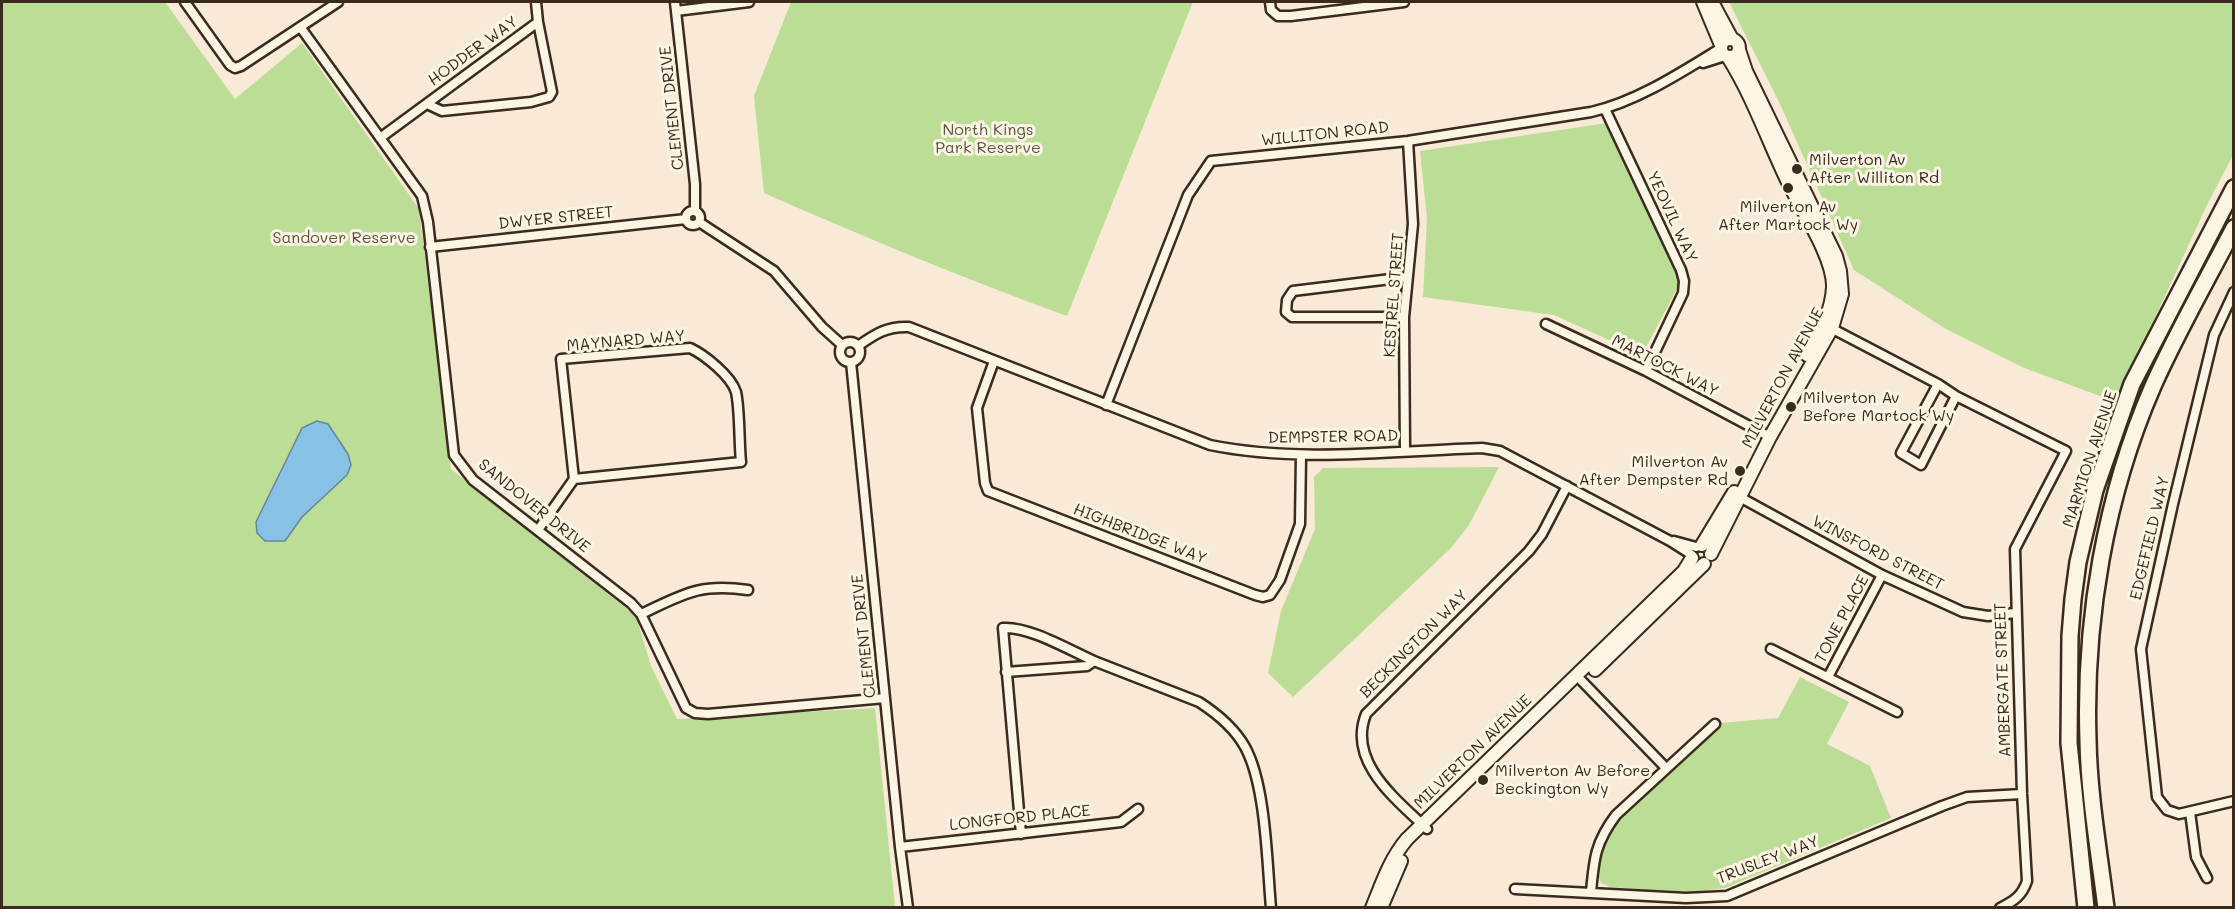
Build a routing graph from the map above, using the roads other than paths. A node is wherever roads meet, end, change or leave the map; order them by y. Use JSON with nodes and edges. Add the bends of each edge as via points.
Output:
{"nodes":[{"id":1,"x":185,"y":2,"type":"edge"},
{"id":2,"x":338,"y":2,"type":"edge"},
{"id":3,"x":536,"y":2,"type":"edge"},
{"id":4,"x":749,"y":2,"type":"edge"},
{"id":5,"x":1270,"y":2,"type":"edge"},
{"id":6,"x":1404,"y":2,"type":"edge"},
{"id":7,"x":1702,"y":2,"type":"edge"},
{"id":8,"x":1712,"y":2,"type":"edge"},
{"id":9,"x":676,"y":6,"type":"edge"},
{"id":10,"x":538,"y":22,"type":"junction"},
{"id":11,"x":301,"y":28,"type":"junction"},
{"id":12,"x":1728,"y":49,"type":"junction"},
{"id":13,"x":427,"y":104,"type":"junction"},
{"id":14,"x":1605,"y":109,"type":"junction"},
{"id":15,"x":380,"y":138,"type":"junction"},
{"id":16,"x":1408,"y":141,"type":"junction"},
{"id":17,"x":2234,"y":188,"type":"edge"},
{"id":18,"x":695,"y":211,"type":"junction"},
{"id":19,"x":686,"y":219,"type":"junction"},
{"id":20,"x":699,"y":222,"type":"junction"},
{"id":21,"x":2234,"y":228,"type":"edge"},
{"id":22,"x":430,"y":247,"type":"junction"},
{"id":23,"x":1407,"y":277,"type":"junction"},
{"id":24,"x":2234,"y":292,"type":"edge"},
{"id":25,"x":1404,"y":317,"type":"junction"},
{"id":26,"x":1546,"y":324,"type":"dead end"},
{"id":27,"x":1827,"y":327,"type":"junction"},
{"id":28,"x":842,"y":345,"type":"junction"},
{"id":29,"x":858,"y":346,"type":"junction"},
{"id":30,"x":994,"y":361,"type":"junction"},
{"id":31,"x":851,"y":362,"type":"junction"},
{"id":32,"x":1646,"y":371,"type":"junction"},
{"id":33,"x":1938,"y":384,"type":"junction"},
{"id":34,"x":1956,"y":396,"type":"junction"},
{"id":35,"x":1106,"y":405,"type":"junction"},
{"id":36,"x":1766,"y":435,"type":"junction"},
{"id":37,"x":1405,"y":451,"type":"junction"},
{"id":38,"x":1300,"y":455,"type":"junction"},
{"id":39,"x":574,"y":479,"type":"junction"},
{"id":40,"x":1567,"y":486,"type":"junction"},
{"id":41,"x":1736,"y":495,"type":"junction"},
{"id":42,"x":538,"y":530,"type":"junction"},
{"id":43,"x":1699,"y":554,"type":"junction"},
{"id":44,"x":1882,"y":575,"type":"junction"},
{"id":45,"x":748,"y":590,"type":"dead end"},
{"id":46,"x":2015,"y":613,"type":"junction"},
{"id":47,"x":641,"y":614,"type":"junction"},
{"id":48,"x":1771,"y":649,"type":"dead end"},
{"id":49,"x":1094,"y":661,"type":"junction"},
{"id":50,"x":1006,"y":672,"type":"junction"},
{"id":51,"x":1828,"y":677,"type":"junction"},
{"id":52,"x":1580,"y":679,"type":"junction"},
{"id":53,"x":885,"y":698,"type":"junction"},
{"id":54,"x":1897,"y":712,"type":"dead end"},
{"id":55,"x":1715,"y":724,"type":"dead end"},
{"id":56,"x":1666,"y":768,"type":"junction"},
{"id":57,"x":2022,"y":794,"type":"junction"},
{"id":58,"x":2234,"y":801,"type":"edge"},
{"id":59,"x":1138,"y":809,"type":"dead end"},
{"id":60,"x":2190,"y":812,"type":"junction"},
{"id":61,"x":1424,"y":826,"type":"junction"},
{"id":62,"x":1021,"y":834,"type":"junction"},
{"id":63,"x":900,"y":847,"type":"junction"},
{"id":64,"x":2207,"y":878,"type":"dead end"},
{"id":65,"x":1515,"y":888,"type":"dead end"},
{"id":66,"x":1591,"y":892,"type":"junction"},
{"id":67,"x":908,"y":908,"type":"edge"},
{"id":68,"x":1271,"y":908,"type":"edge"},
{"id":69,"x":1372,"y":908,"type":"edge"},
{"id":70,"x":1381,"y":908,"type":"edge"},
{"id":71,"x":2000,"y":908,"type":"edge"},
{"id":72,"x":2086,"y":908,"type":"edge"},
{"id":73,"x":2106,"y":908,"type":"edge"}],
"edges":[{"from":1,"to":11,"type":"street","via":[[235,68]]},
{"from":2,"to":11,"type":"street"},
{"from":3,"to":10,"type":"street","name":"HODDER WAY"},
{"from":4,"to":9,"type":"street"},
{"from":5,"to":6,"type":"street","via":[[1271,10],[1278,16],[1292,16]]},
{"from":7,"to":12,"type":"street","name":"MILVERTON AVENUE"},
{"from":8,"to":12,"type":"street","name":"MILVERTON AVENUE"},
{"from":9,"to":18,"type":"street","name":"CLEMENT DRIVE"},
{"from":10,"to":13,"type":"street","name":"HODDER WAY"},
{"from":10,"to":13,"type":"street","name":"HODDER WAY","via":[[552,92],[549,98],[442,111]]},
{"from":11,"to":15,"type":"street","name":"SANDOVER DRIVE"},
{"from":12,"to":14,"type":"street","name":"WILLITON ROAD"},
{"from":12,"to":27,"type":"street","name":"MILVERTON AVENUE","via":[[1831,272],[1833,287]]},
{"from":13,"to":15,"type":"street","name":"HODDER WAY"},
{"from":14,"to":16,"type":"street","name":"WILLITON ROAD"},
{"from":14,"to":32,"type":"street","name":"YEOVIL WAY","via":[[1684,281],[1683,293]]},
{"from":15,"to":22,"type":"street","name":"SANDOVER DRIVE","via":[[422,196]]},
{"from":16,"to":23,"type":"street","name":"KESTREL STREET","via":[[1413,224]]},
{"from":16,"to":35,"type":"street","name":"WILLITON ROAD","via":[[1211,161],[1188,195]]},
{"from":17,"to":72,"type":"highway","name":"MARMION AVENUE","via":[[2133,384],[2095,490],[2078,562],[2070,636],[2070,743]]},
{"from":18,"to":19,"type":"street","via":[[687,214]]},
{"from":18,"to":20,"type":"street"},
{"from":19,"to":20,"type":"street","via":[[691,225]]},
{"from":19,"to":22,"type":"street","name":"DWYER STREET"},
{"from":20,"to":28,"type":"street","name":"CLEMENT DRIVE","via":[[774,271]]},
{"from":21,"to":73,"type":"highway","via":[[2153,387],[2123,469],[2107,532],[2088,672],[2088,742]]},
{"from":22,"to":42,"type":"street","name":"SANDOVER DRIVE","via":[[454,456],[473,480]]},
{"from":23,"to":25,"type":"street","name":"KESTREL STREET"},
{"from":23,"to":25,"type":"street","via":[[1293,291],[1286,312],[1292,317]]},
{"from":24,"to":60,"type":"street","name":"EDGEFIELD WAY","via":[[2214,335],[2141,649],[2157,797],[2167,810]]},
{"from":25,"to":37,"type":"street","name":"KESTREL STREET"},
{"from":26,"to":32,"type":"street","name":"MARTOCK WAY"},
{"from":27,"to":33,"type":"street"},
{"from":27,"to":36,"type":"street","name":"MILVERTON AVENUE"},
{"from":28,"to":29,"type":"street","via":[[849,342]]},
{"from":28,"to":31,"type":"street","name":"CLEMENT DRIVE","via":[[841,357]]},
{"from":29,"to":30,"type":"street","name":"DEMPSTER ROAD","via":[[888,328],[909,327]]},
{"from":29,"to":31,"type":"street","name":"CLEMENT DRIVE","via":[[860,354]]},
{"from":30,"to":35,"type":"street","name":"DEMPSTER ROAD"},
{"from":30,"to":38,"type":"street","name":"HIGHBRIDGE WAY","via":[[976,408],[988,491],[1255,595],[1270,595],[1275,588],[1300,524]]},
{"from":31,"to":53,"type":"street","name":"CLEMENT DRIVE"},
{"from":32,"to":36,"type":"street","name":"MARTOCK WAY"},
{"from":33,"to":34,"type":"street"},
{"from":33,"to":34,"type":"street","via":[[1901,453],[1921,465]]},
{"from":34,"to":46,"type":"street","name":"AMBERGATE STREET","via":[[2066,451],[2015,549]]},
{"from":35,"to":38,"type":"street","name":"DEMPSTER ROAD","via":[[1210,445]]},
{"from":36,"to":41,"type":"street","name":"MILVERTON AVENUE"},
{"from":37,"to":38,"type":"street","name":"DEMPSTER ROAD"},
{"from":37,"to":40,"type":"street","name":"DEMPSTER ROAD","via":[[1500,451]]},
{"from":39,"to":39,"type":"street","name":"MAYNARD WAY","via":[[741,462],[735,391],[702,354],[690,348],[561,359]]},
{"from":39,"to":42,"type":"street"},
{"from":40,"to":43,"type":"street","name":"DEMPSTER ROAD"},
{"from":40,"to":61,"type":"street","name":"BECKINGTON WAY","via":[[1529,551],[1366,714],[1361,738],[1370,768]]},
{"from":41,"to":43,"type":"street","name":"MILVERTON AVENUE"},
{"from":41,"to":44,"type":"street","name":"WINSFORD STREET"},
{"from":42,"to":47,"type":"street","name":"SANDOVER DRIVE"},
{"from":43,"to":52,"type":"street","name":"MILVERTON AVENUE"},
{"from":44,"to":46,"type":"street","name":"WINSFORD STREET","via":[[1963,612]]},
{"from":44,"to":51,"type":"street","name":"TONE PLACE"},
{"from":45,"to":47,"type":"street","via":[[700,588]]},
{"from":46,"to":57,"type":"street","name":"AMBERGATE STREET"},
{"from":47,"to":53,"type":"street","name":"SANDOVER DRIVE","via":[[687,708],[694,713]]},
{"from":48,"to":51,"type":"street","name":"TONE PLACE"},
{"from":49,"to":50,"type":"street","via":[[1087,666]]},
{"from":49,"to":50,"type":"street","via":[[1011,627],[1003,628]]},
{"from":49,"to":68,"type":"street","via":[[1199,702],[1219,717],[1245,747],[1260,796]]},
{"from":50,"to":62,"type":"street"},
{"from":51,"to":54,"type":"street","name":"TONE PLACE"},
{"from":52,"to":56,"type":"street"},
{"from":52,"to":61,"type":"street","name":"MILVERTON AVENUE"},
{"from":53,"to":63,"type":"street","name":"CLEMENT DRIVE"},
{"from":55,"to":56,"type":"street"},
{"from":56,"to":66,"type":"street","via":[[1603,832],[1594,854]]},
{"from":57,"to":66,"type":"street","name":"TRUSLEY WAY","via":[[1967,797],[1728,896],[1686,898]]},
{"from":57,"to":71,"type":"street","name":"AMBERGATE STREET","via":[[2027,881],[2023,893]]},
{"from":58,"to":60,"type":"street"},
{"from":59,"to":62,"type":"street","name":"LONGFORD PLACE","via":[[1121,822]]},
{"from":60,"to":64,"type":"street","via":[[2196,856]]},
{"from":61,"to":69,"type":"street","name":"MILVERTON AVENUE","via":[[1396,854]]},
{"from":61,"to":70,"type":"street","name":"MILVERTON AVENUE","via":[[1404,856]]},
{"from":62,"to":63,"type":"street","name":"LONGFORD PLACE"},
{"from":63,"to":67,"type":"street","name":"CLEMENT DRIVE"},
{"from":65,"to":66,"type":"street","name":"TRUSLEY WAY"}]}
